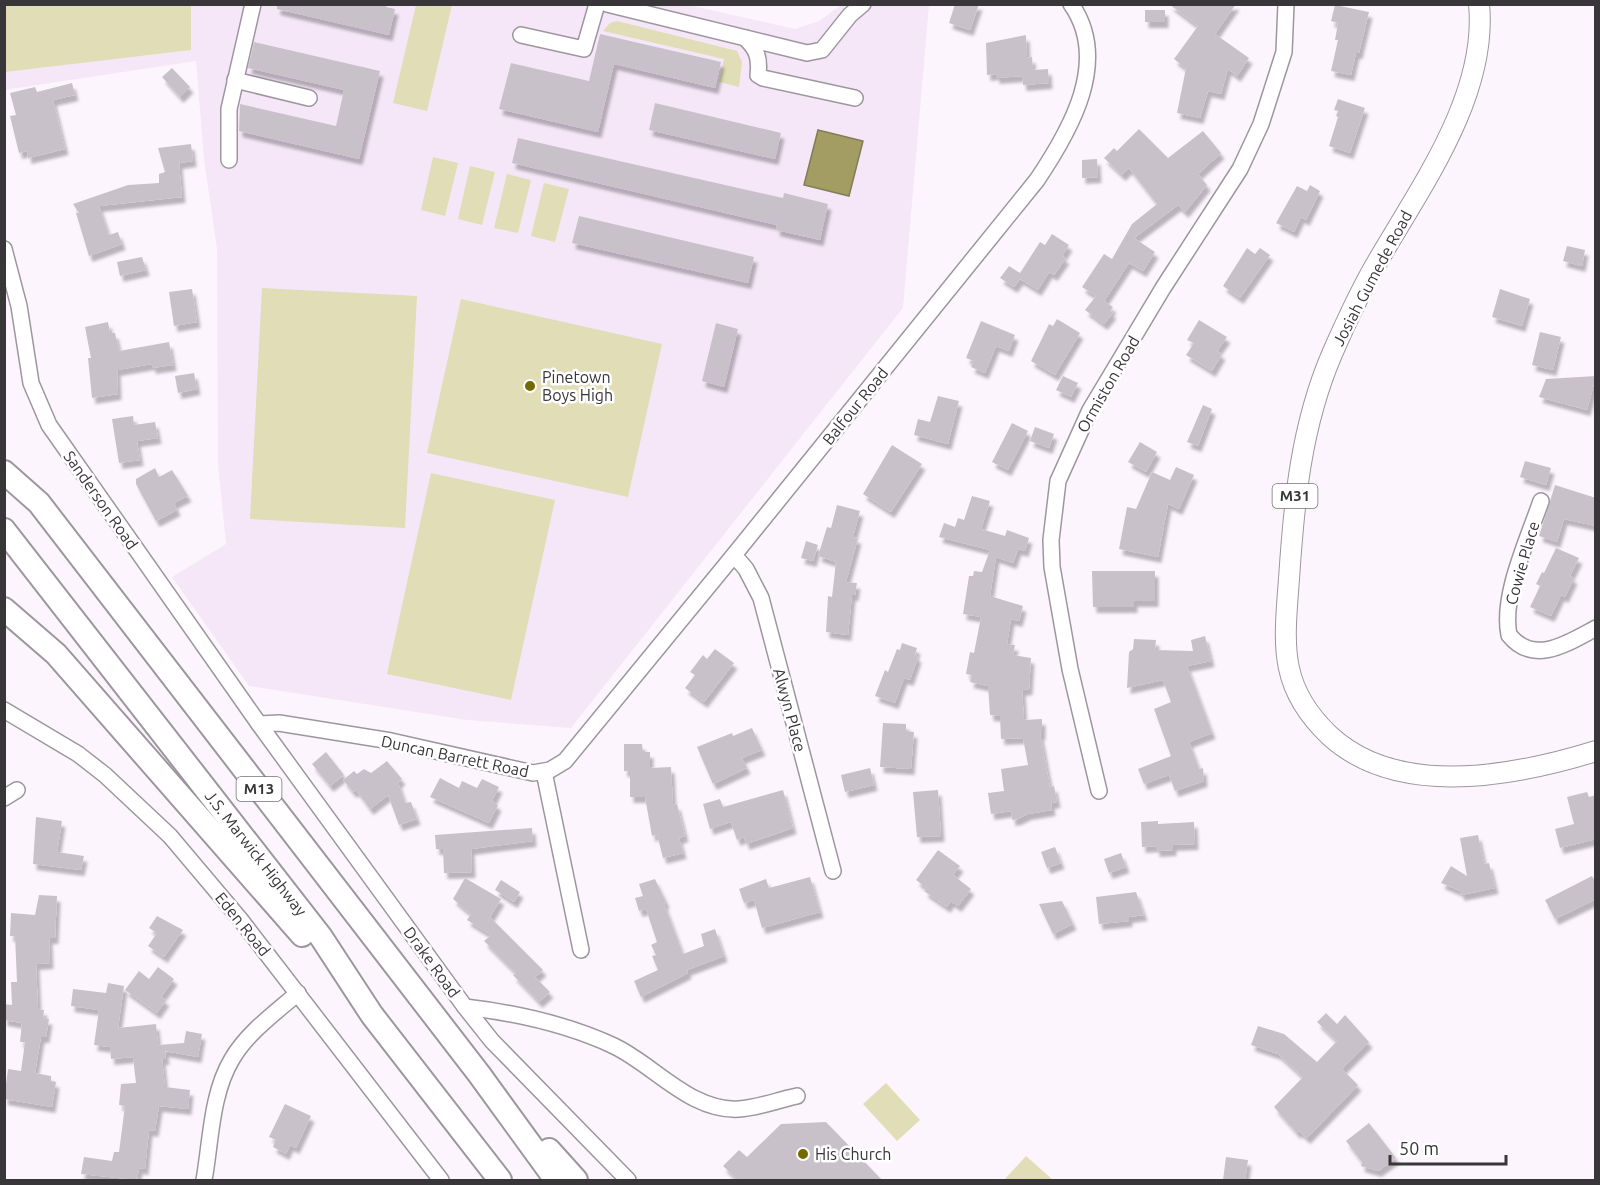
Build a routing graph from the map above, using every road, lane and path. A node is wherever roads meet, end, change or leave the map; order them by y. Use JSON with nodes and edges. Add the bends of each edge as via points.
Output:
{"nodes":[{"id":1,"x":253,"y":4,"type":"edge"},
{"id":2,"x":597,"y":4,"type":"edge"},
{"id":3,"x":607,"y":4,"type":"edge"},
{"id":4,"x":863,"y":4,"type":"edge"},
{"id":5,"x":1071,"y":4,"type":"edge"},
{"id":6,"x":1286,"y":4,"type":"edge"},
{"id":7,"x":1479,"y":4,"type":"edge"},
{"id":8,"x":521,"y":35,"type":"dead end"},
{"id":9,"x":745,"y":38,"type":"junction"},
{"id":10,"x":235,"y":80,"type":"junction"},
{"id":11,"x":309,"y":98,"type":"dead end"},
{"id":12,"x":855,"y":98,"type":"dead end"},
{"id":13,"x":229,"y":160,"type":"dead end"},
{"id":14,"x":4,"y":249,"type":"edge"},
{"id":15,"x":4,"y":455,"type":"edge"},
{"id":16,"x":4,"y":472,"type":"edge"},
{"id":17,"x":1541,"y":501,"type":"dead end"},
{"id":18,"x":39,"y":503,"type":"junction"},
{"id":19,"x":4,"y":530,"type":"edge"},
{"id":20,"x":734,"y":555,"type":"junction"},
{"id":21,"x":4,"y":609,"type":"edge"},
{"id":22,"x":1596,"y":628,"type":"edge"},
{"id":23,"x":4,"y":710,"type":"edge"},
{"id":24,"x":259,"y":724,"type":"junction"},
{"id":25,"x":1596,"y":751,"type":"edge"},
{"id":26,"x":544,"y":772,"type":"junction"},
{"id":27,"x":1099,"y":791,"type":"dead end"},
{"id":28,"x":833,"y":871,"type":"dead end"},
{"id":29,"x":581,"y":950,"type":"dead end"},
{"id":30,"x":298,"y":993,"type":"junction"},
{"id":31,"x":465,"y":1007,"type":"junction"},
{"id":32,"x":372,"y":1015,"type":"junction"},
{"id":33,"x":479,"y":1074,"type":"junction"},
{"id":34,"x":797,"y":1096,"type":"dead end"},
{"id":35,"x":204,"y":1180,"type":"edge"},
{"id":36,"x":441,"y":1180,"type":"edge"},
{"id":37,"x":500,"y":1180,"type":"edge"},
{"id":38,"x":556,"y":1180,"type":"edge"},
{"id":39,"x":576,"y":1180,"type":"edge"},
{"id":40,"x":628,"y":1180,"type":"edge"}],
"edges":[{"from":1,"to":10,"type":"street"},
{"from":2,"to":8,"type":"street","via":[[584,49]]},
{"from":3,"to":9,"type":"street"},
{"from":4,"to":9,"type":"street","via":[[822,50],[807,53]]},
{"from":5,"to":20,"type":"street","name":"Balfour Road","via":[[1083,24],[1086,73],[1078,110],[1055,154]]},
{"from":6,"to":27,"type":"street","name":"Ormiston Road","via":[[1284,52],[1261,124],[1240,169],[1090,410],[1058,481],[1052,567],[1070,669]]},
{"from":7,"to":25,"type":"main road","name":"Josiah Gumede Road","number":"M31","via":[[1479,48],[1448,140],[1350,312],[1310,417],[1296,484],[1286,616],[1289,674],[1310,717],[1341,746],[1393,770],[1445,777],[1499,773]]},
{"from":9,"to":12,"type":"street","via":[[759,57],[758,75],[762,78]]},
{"from":10,"to":11,"type":"street"},
{"from":10,"to":13,"type":"street","via":[[227,130]]},
{"from":14,"to":24,"type":"street","name":"Sanderson Road","via":[[19,306],[31,383],[49,425]]},
{"from":15,"to":18,"type":"highway"},
{"from":16,"to":18,"type":"highway","number":"M13"},
{"from":17,"to":22,"type":"street","name":"Cowie Place","via":[[1512,589],[1509,635],[1526,649],[1538,652],[1566,644]]},
{"from":18,"to":33,"type":"highway","number":"M13"},
{"from":19,"to":32,"type":"highway","name":"J.S. Marwick Highway","number":"M13","via":[[321,937]]},
{"from":20,"to":26,"type":"street","name":"Balfour Road","via":[[576,749]]},
{"from":20,"to":28,"type":"street","name":"Alwyn Place","via":[[761,598]]},
{"from":21,"to":32,"type":"highway","via":[[56,654]]},
{"from":23,"to":30,"type":"street","name":"Eden Road","via":[[78,754],[133,798],[215,889]]},
{"from":24,"to":26,"type":"street","name":"Duncan Barrett Road","via":[[279,723],[391,741]]},
{"from":24,"to":31,"type":"street","name":"Drake Road"},
{"from":26,"to":29,"type":"street","name":"Duncan Barrett Road"},
{"from":30,"to":35,"type":"street","via":[[258,1028],[231,1060],[217,1100]]},
{"from":30,"to":36,"type":"street","name":"Eden Road"},
{"from":31,"to":34,"type":"street","via":[[537,1020],[615,1046],[693,1097],[721,1107],[739,1109]]},
{"from":31,"to":40,"type":"street","name":"Drake Road","via":[[492,1041]]},
{"from":32,"to":37,"type":"highway","name":"J.S. Marwick Highway","number":"M13"},
{"from":33,"to":38,"type":"highway","number":"M13"},
{"from":33,"to":39,"type":"highway"}]}
